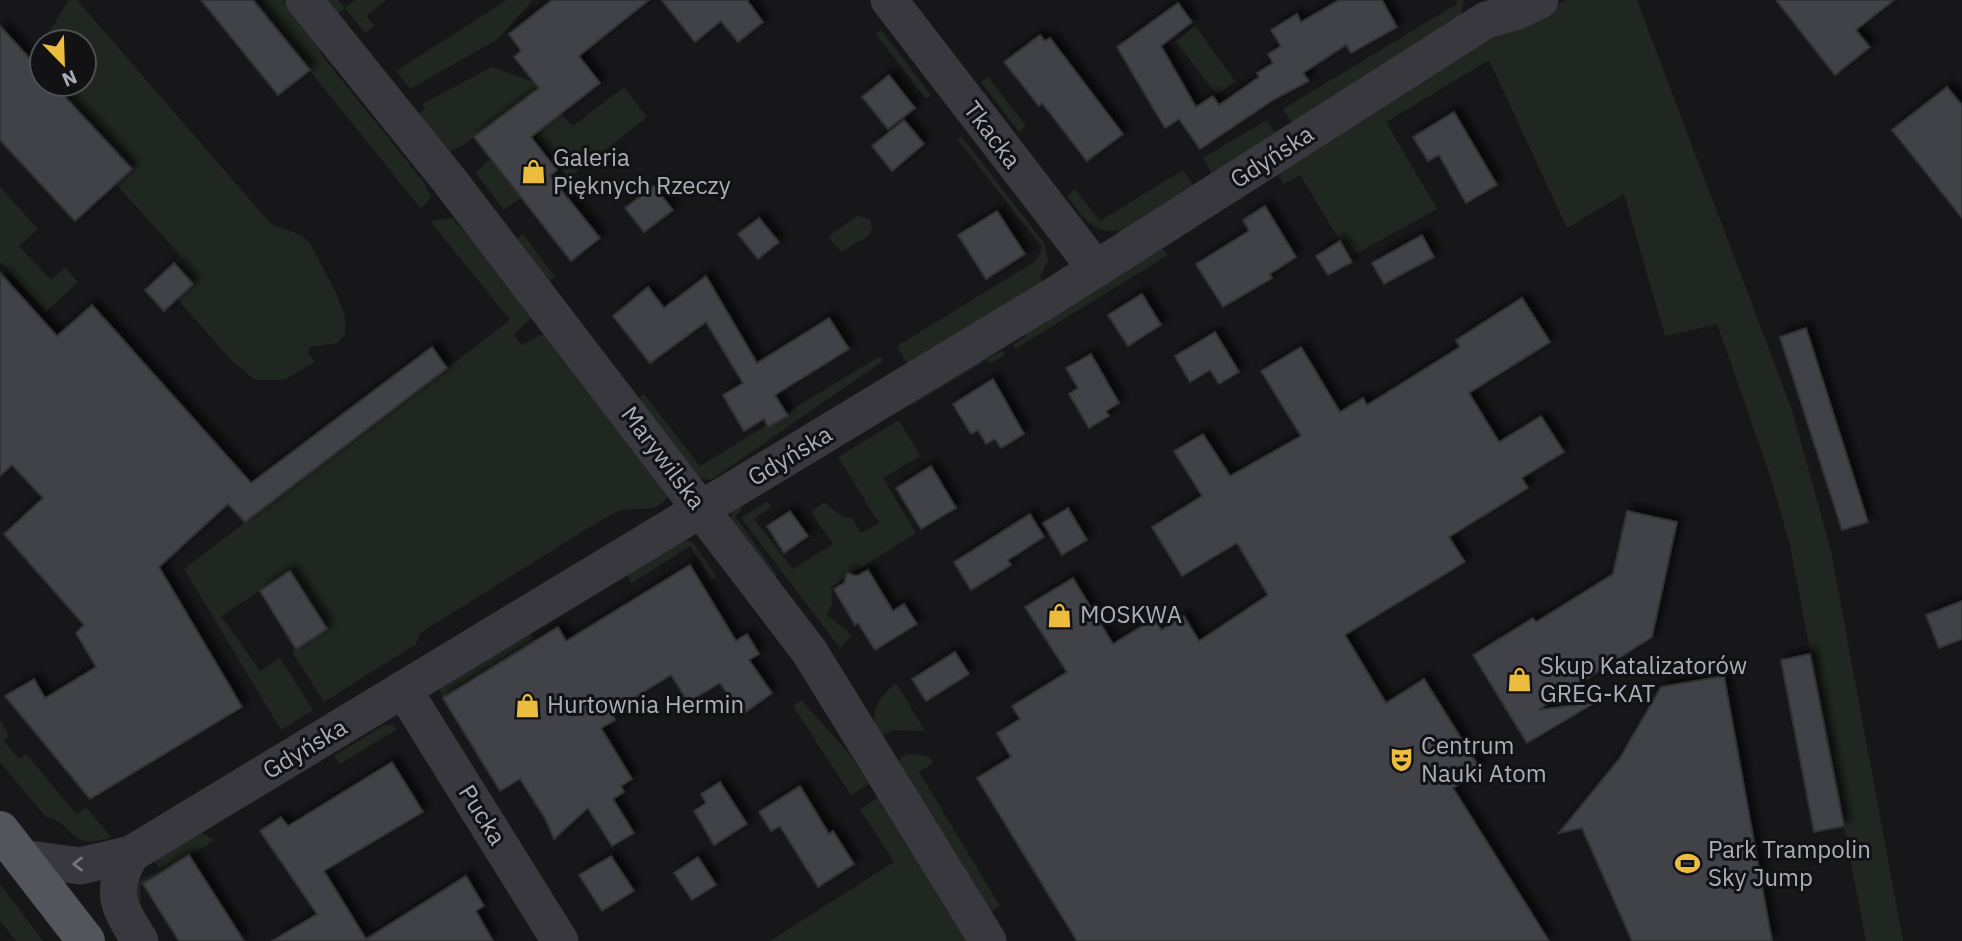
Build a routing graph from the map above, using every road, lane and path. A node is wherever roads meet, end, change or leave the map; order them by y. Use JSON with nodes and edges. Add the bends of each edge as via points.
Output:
{"nodes":[{"id":1,"x":303,"y":0,"type":"edge"},
{"id":2,"x":888,"y":0,"type":"edge"},
{"id":3,"x":1541,"y":0,"type":"edge"},
{"id":4,"x":1483,"y":10,"type":"edge"},
{"id":5,"x":1096,"y":269,"type":"junction"},
{"id":6,"x":702,"y":510,"type":"junction"},
{"id":7,"x":403,"y":690,"type":"junction"},
{"id":8,"x":12,"y":844,"type":"edge"},
{"id":9,"x":131,"y":855,"type":"junction"},
{"id":10,"x":86,"y":941,"type":"edge"},
{"id":11,"x":140,"y":941,"type":"edge"},
{"id":12,"x":560,"y":941,"type":"edge"},
{"id":13,"x":988,"y":941,"type":"edge"}],
"edges":[{"from":1,"to":6,"type":"street","name":"Marywilska","via":[[449,180]]},
{"from":2,"to":5,"type":"street","name":"Tkacka"},
{"from":3,"to":4,"type":"street","name":"Gdyńska"},
{"from":4,"to":5,"type":"street","name":"Gdyńska"},
{"from":5,"to":6,"type":"street","name":"Gdyńska"},
{"from":6,"to":7,"type":"street","name":"Gdyńska"},
{"from":6,"to":13,"type":"street","name":"Marywilska","via":[[826,676]]},
{"from":7,"to":9,"type":"street","name":"Gdyńska"},
{"from":7,"to":12,"type":"street","name":"Pucka"},
{"from":9,"to":8,"type":"street","name":"Gdyńska","one_way":true,"via":[[80,866]]},
{"from":8,"to":10,"type":"main road"},
{"from":9,"to":11,"type":"street","via":[[119,875],[118,899]]}]}
